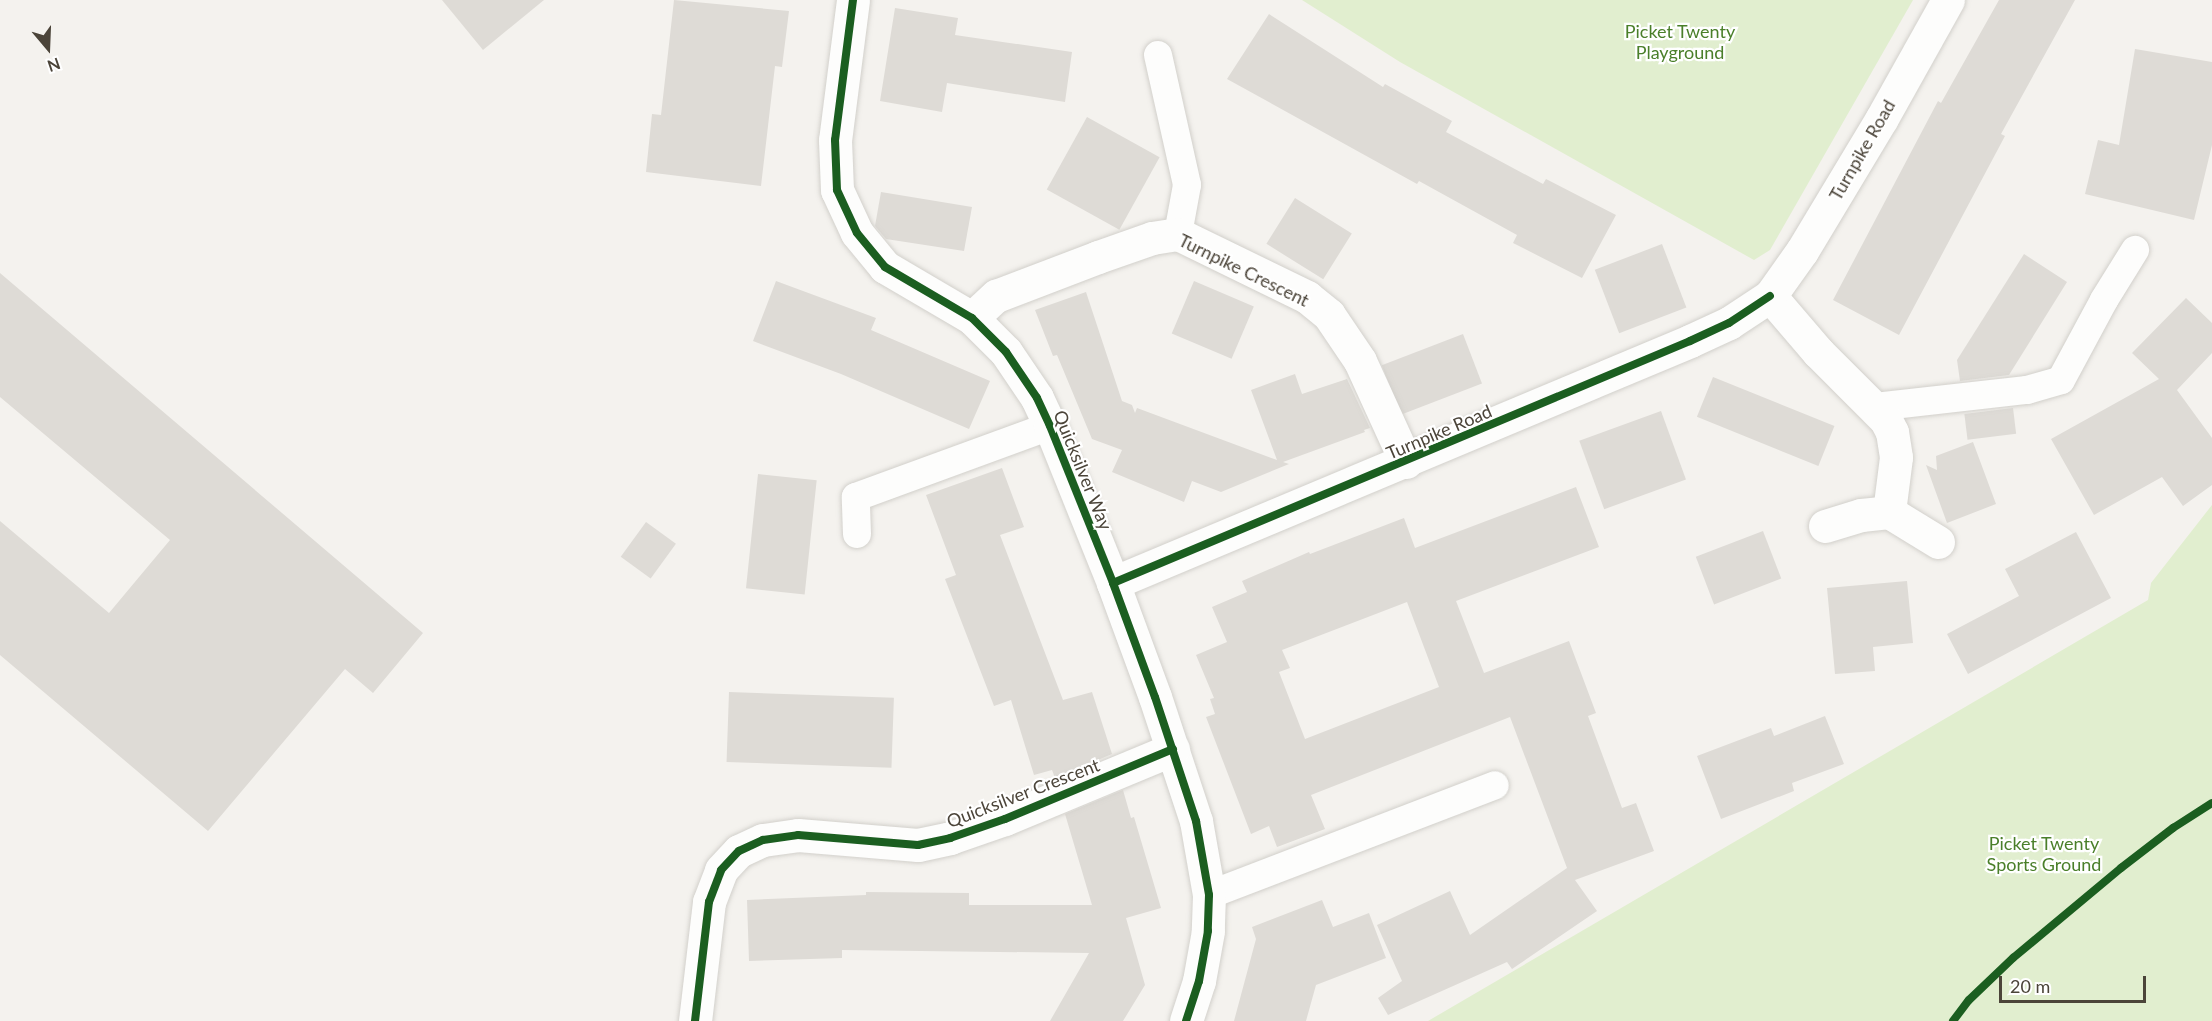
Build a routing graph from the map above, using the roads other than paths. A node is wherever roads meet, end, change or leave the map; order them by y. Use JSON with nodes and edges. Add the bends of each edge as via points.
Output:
{"nodes":[{"id":1,"x":853,"y":0,"type":"edge"},
{"id":2,"x":1948,"y":0,"type":"edge"},
{"id":3,"x":1158,"y":55,"type":"dead end"},
{"id":4,"x":1178,"y":234,"type":"junction"},
{"id":5,"x":2135,"y":250,"type":"dead end"},
{"id":6,"x":1770,"y":296,"type":"junction"},
{"id":7,"x":972,"y":318,"type":"junction"},
{"id":8,"x":1875,"y":407,"type":"junction"},
{"id":9,"x":1050,"y":426,"type":"junction"},
{"id":10,"x":1406,"y":462,"type":"junction"},
{"id":11,"x":1889,"y":512,"type":"junction"},
{"id":12,"x":1825,"y":526,"type":"dead end"},
{"id":13,"x":857,"y":534,"type":"dead end"},
{"id":14,"x":1938,"y":542,"type":"dead end"},
{"id":15,"x":1113,"y":583,"type":"junction"},
{"id":16,"x":1173,"y":749,"type":"junction"},
{"id":17,"x":1495,"y":785,"type":"dead end"},
{"id":18,"x":1209,"y":895,"type":"junction"},
{"id":19,"x":695,"y":1021,"type":"edge"},
{"id":20,"x":1186,"y":1021,"type":"edge"}],
"edges":[{"from":1,"to":7,"type":"street","name":"Quicksilver Way","via":[[835,140],[837,190],[857,233],[885,267]]},
{"from":2,"to":6,"type":"street","name":"Turnpike Road","via":[[1809,241]]},
{"from":3,"to":4,"type":"lane","via":[[1187,185]]},
{"from":4,"to":7,"type":"street","name":"Turnpike Crescent","via":[[1152,238],[996,296]]},
{"from":4,"to":10,"type":"street","name":"Turnpike Crescent","via":[[1307,297],[1329,315],[1360,362]]},
{"from":5,"to":8,"type":"lane","via":[[2061,380],[2027,390]]},
{"from":6,"to":8,"type":"street","via":[[1818,352]]},
{"from":6,"to":10,"type":"street","name":"Turnpike Road","via":[[1729,323]]},
{"from":7,"to":9,"type":"street","name":"Quicksilver Way","via":[[1021,371]]},
{"from":8,"to":11,"type":"street","via":[[1886,420],[1894,443],[1896,474]]},
{"from":9,"to":13,"type":"lane","via":[[856,497]]},
{"from":9,"to":15,"type":"street","name":"Quicksilver Way"},
{"from":10,"to":15,"type":"street","name":"Turnpike Road"},
{"from":11,"to":12,"type":"street","via":[[1861,515]]},
{"from":11,"to":14,"type":"street"},
{"from":15,"to":16,"type":"street","name":"Quicksilver Way"},
{"from":16,"to":18,"type":"street","name":"Quicksilver Way","via":[[1196,820]]},
{"from":16,"to":19,"type":"street","name":"Quicksilver Crescent","via":[[951,838],[918,844],[798,835],[763,840],[739,851],[721,870],[710,902]]},
{"from":17,"to":18,"type":"lane"},
{"from":18,"to":20,"type":"street","name":"Quicksilver Way","via":[[1208,931],[1199,981]]}]}
